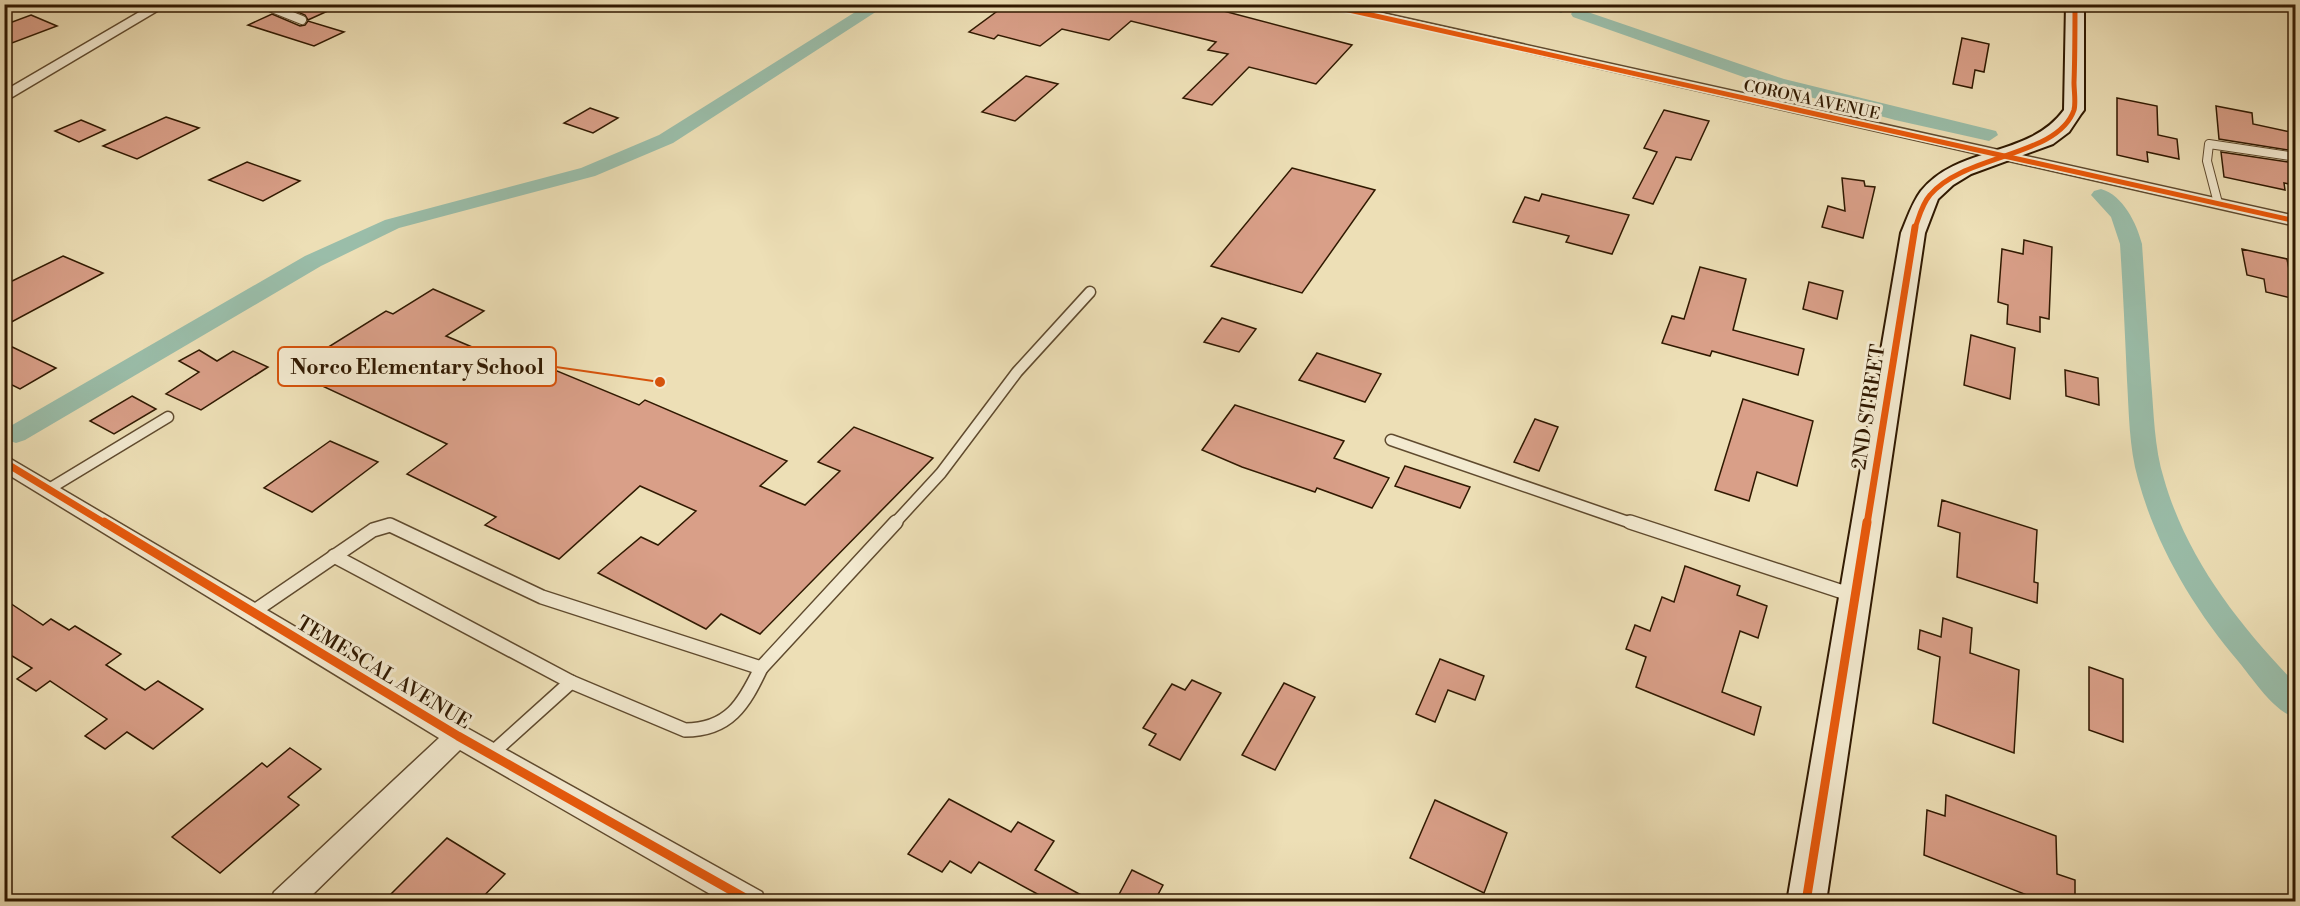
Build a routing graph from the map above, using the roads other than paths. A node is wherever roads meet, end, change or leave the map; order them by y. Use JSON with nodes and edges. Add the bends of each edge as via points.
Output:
{"nodes":[{"id":1,"x":164,"y":4,"type":"edge"},
{"id":2,"x":262,"y":4,"type":"edge"},
{"id":3,"x":1322,"y":4,"type":"edge"},
{"id":4,"x":2075,"y":4,"type":"edge"},
{"id":5,"x":302,"y":20,"type":"dead end"},
{"id":6,"x":4,"y":98,"type":"edge"},
{"id":7,"x":2005,"y":156,"type":"junction"},
{"id":8,"x":2295,"y":157,"type":"edge"},
{"id":9,"x":2218,"y":203,"type":"junction"},
{"id":10,"x":2295,"y":221,"type":"edge"},
{"id":11,"x":1090,"y":292,"type":"dead end"},
{"id":12,"x":168,"y":417,"type":"dead end"},
{"id":13,"x":1391,"y":440,"type":"dead end"},
{"id":14,"x":5,"y":464,"type":"edge"},
{"id":15,"x":49,"y":489,"type":"junction"},
{"id":16,"x":334,"y":556,"type":"junction"},
{"id":17,"x":1855,"y":596,"type":"junction"},
{"id":18,"x":253,"y":612,"type":"junction"},
{"id":19,"x":761,"y":668,"type":"junction"},
{"id":20,"x":571,"y":682,"type":"junction"},
{"id":21,"x":458,"y":736,"type":"junction"},
{"id":22,"x":491,"y":754,"type":"junction"},
{"id":23,"x":284,"y":902,"type":"edge"},
{"id":24,"x":752,"y":902,"type":"edge"},
{"id":25,"x":1806,"y":902,"type":"edge"}],
"edges":[{"from":1,"to":6,"type":"street"},
{"from":2,"to":5,"type":"lane"},
{"from":3,"to":7,"type":"street","name":"CORONA AVENUE"},
{"from":4,"to":7,"type":"street","name":"2ND STREET","via":[[2074,111],[2068,123],[2055,134]]},
{"from":7,"to":9,"type":"street","name":"CORONA AVENUE"},
{"from":7,"to":17,"type":"street","name":"2ND STREET","via":[[1947,180],[1931,194],[1913,233]]},
{"from":8,"to":9,"type":"lane","via":[[2209,144],[2207,161]]},
{"from":9,"to":10,"type":"street","name":"CORONA AVENUE"},
{"from":11,"to":19,"type":"lane","via":[[1017,372],[941,473]]},
{"from":12,"to":15,"type":"lane"},
{"from":13,"to":17,"type":"lane"},
{"from":14,"to":15,"type":"street","name":"TEMESCAL AVENUE"},
{"from":15,"to":18,"type":"street","name":"TEMESCAL AVENUE"},
{"from":16,"to":18,"type":"lane"},
{"from":16,"to":19,"type":"lane","via":[[373,530],[390,525],[446,548],[542,597]]},
{"from":16,"to":20,"type":"lane"},
{"from":17,"to":25,"type":"street","name":"2ND STREET"},
{"from":18,"to":21,"type":"street","name":"TEMESCAL AVENUE"},
{"from":19,"to":20,"type":"lane","via":[[738,710],[716,727],[696,732]]},
{"from":20,"to":22,"type":"lane"},
{"from":21,"to":22,"type":"street","name":"TEMESCAL AVENUE"},
{"from":21,"to":23,"type":"street"},
{"from":22,"to":24,"type":"street","name":"TEMESCAL AVENUE"}]}
